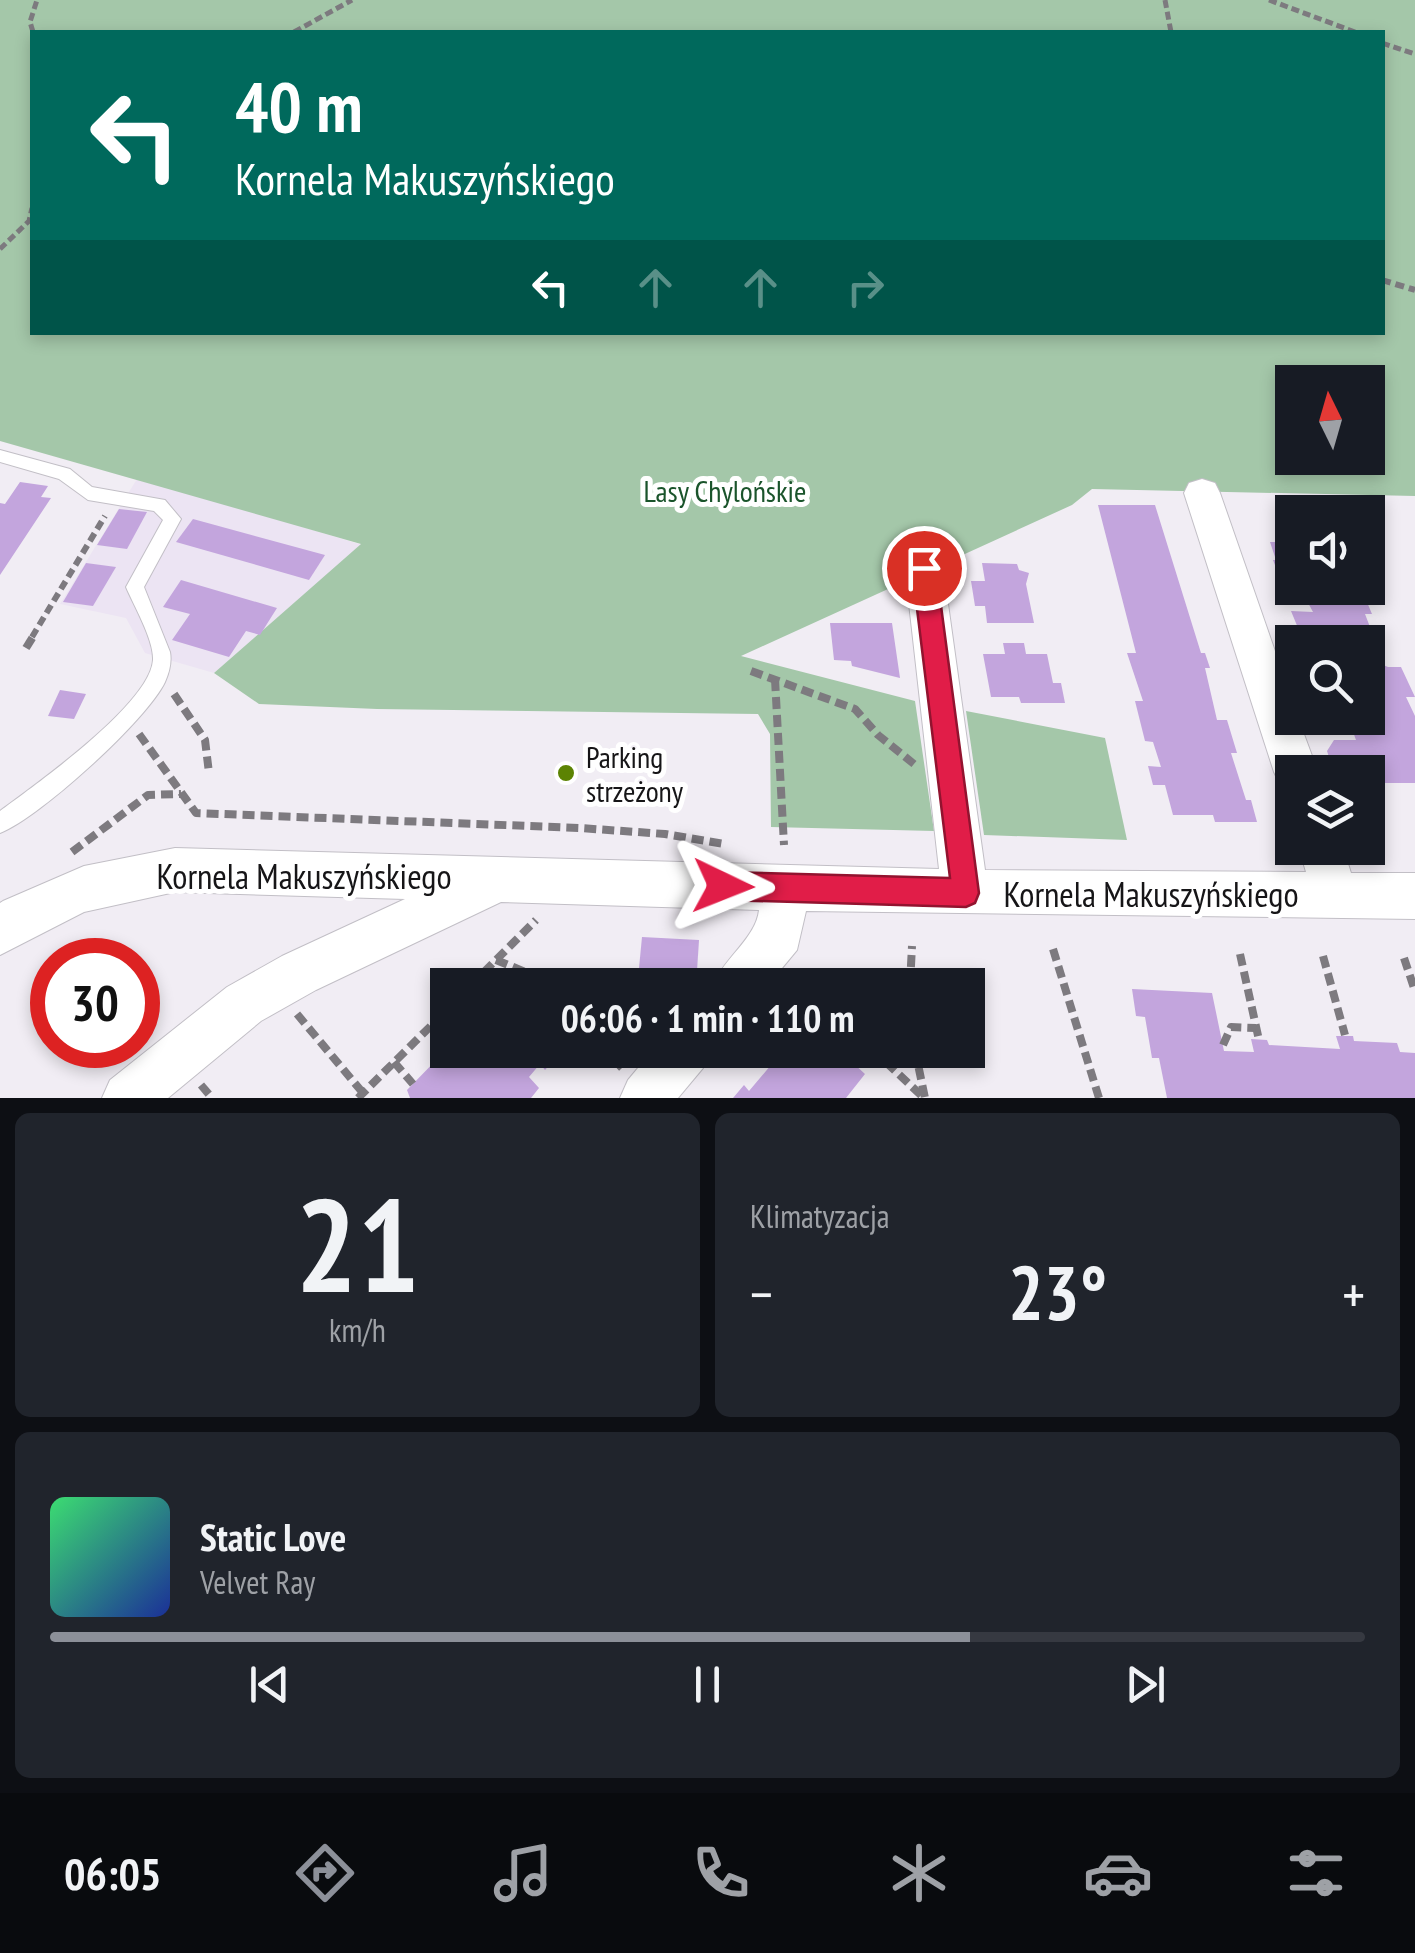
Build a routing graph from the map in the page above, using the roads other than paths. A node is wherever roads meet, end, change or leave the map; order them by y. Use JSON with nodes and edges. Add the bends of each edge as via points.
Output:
{"nodes":[{"id":1,"x":0,"y":456,"type":"edge"},
{"id":2,"x":1202,"y":493,"type":"dead end"},
{"id":3,"x":924,"y":568,"type":"dead end"},
{"id":4,"x":1290,"y":755,"type":"edge"},
{"id":5,"x":0,"y":823,"type":"edge"},
{"id":6,"x":1326,"y":865,"type":"edge"},
{"id":7,"x":784,"y":866,"type":"junction"},
{"id":8,"x":500,"y":878,"type":"junction"},
{"id":9,"x":966,"y":893,"type":"junction"},
{"id":10,"x":1336,"y":896,"type":"junction"},
{"id":11,"x":1415,"y":896,"type":"edge"},
{"id":12,"x":0,"y":931,"type":"edge"},
{"id":13,"x":751,"y":968,"type":"edge"},
{"id":14,"x":136,"y":1091,"type":"edge"}],
"edges":[{"from":1,"to":5,"type":"lane","via":[[46,466],[88,493],[159,505],[172,519],[135,587],[162,660],[156,680],[71,770]]},
{"from":2,"to":4,"type":"street"},
{"from":3,"to":9,"type":"street","name":"Kornela Makuszyńskiego"},
{"from":6,"to":10,"type":"street","name":"Kornela Makuszyńskiego"},
{"from":7,"to":8,"type":"street","name":"Kornela Makuszyńskiego"},
{"from":7,"to":9,"type":"street","name":"Kornela Makuszyńskiego"},
{"from":7,"to":13,"type":"street","via":[[780,933]]},
{"from":8,"to":12,"type":"street","name":"Kornela Makuszyńskiego","via":[[175,870],[59,898]]},
{"from":8,"to":14,"type":"street","name":"Kornela Makuszyńskiego","via":[[244,1004]]},
{"from":9,"to":10,"type":"street","name":"Kornela Makuszyńskiego"},
{"from":10,"to":11,"type":"street","name":"Kornela Makuszyńskiego"}]}
